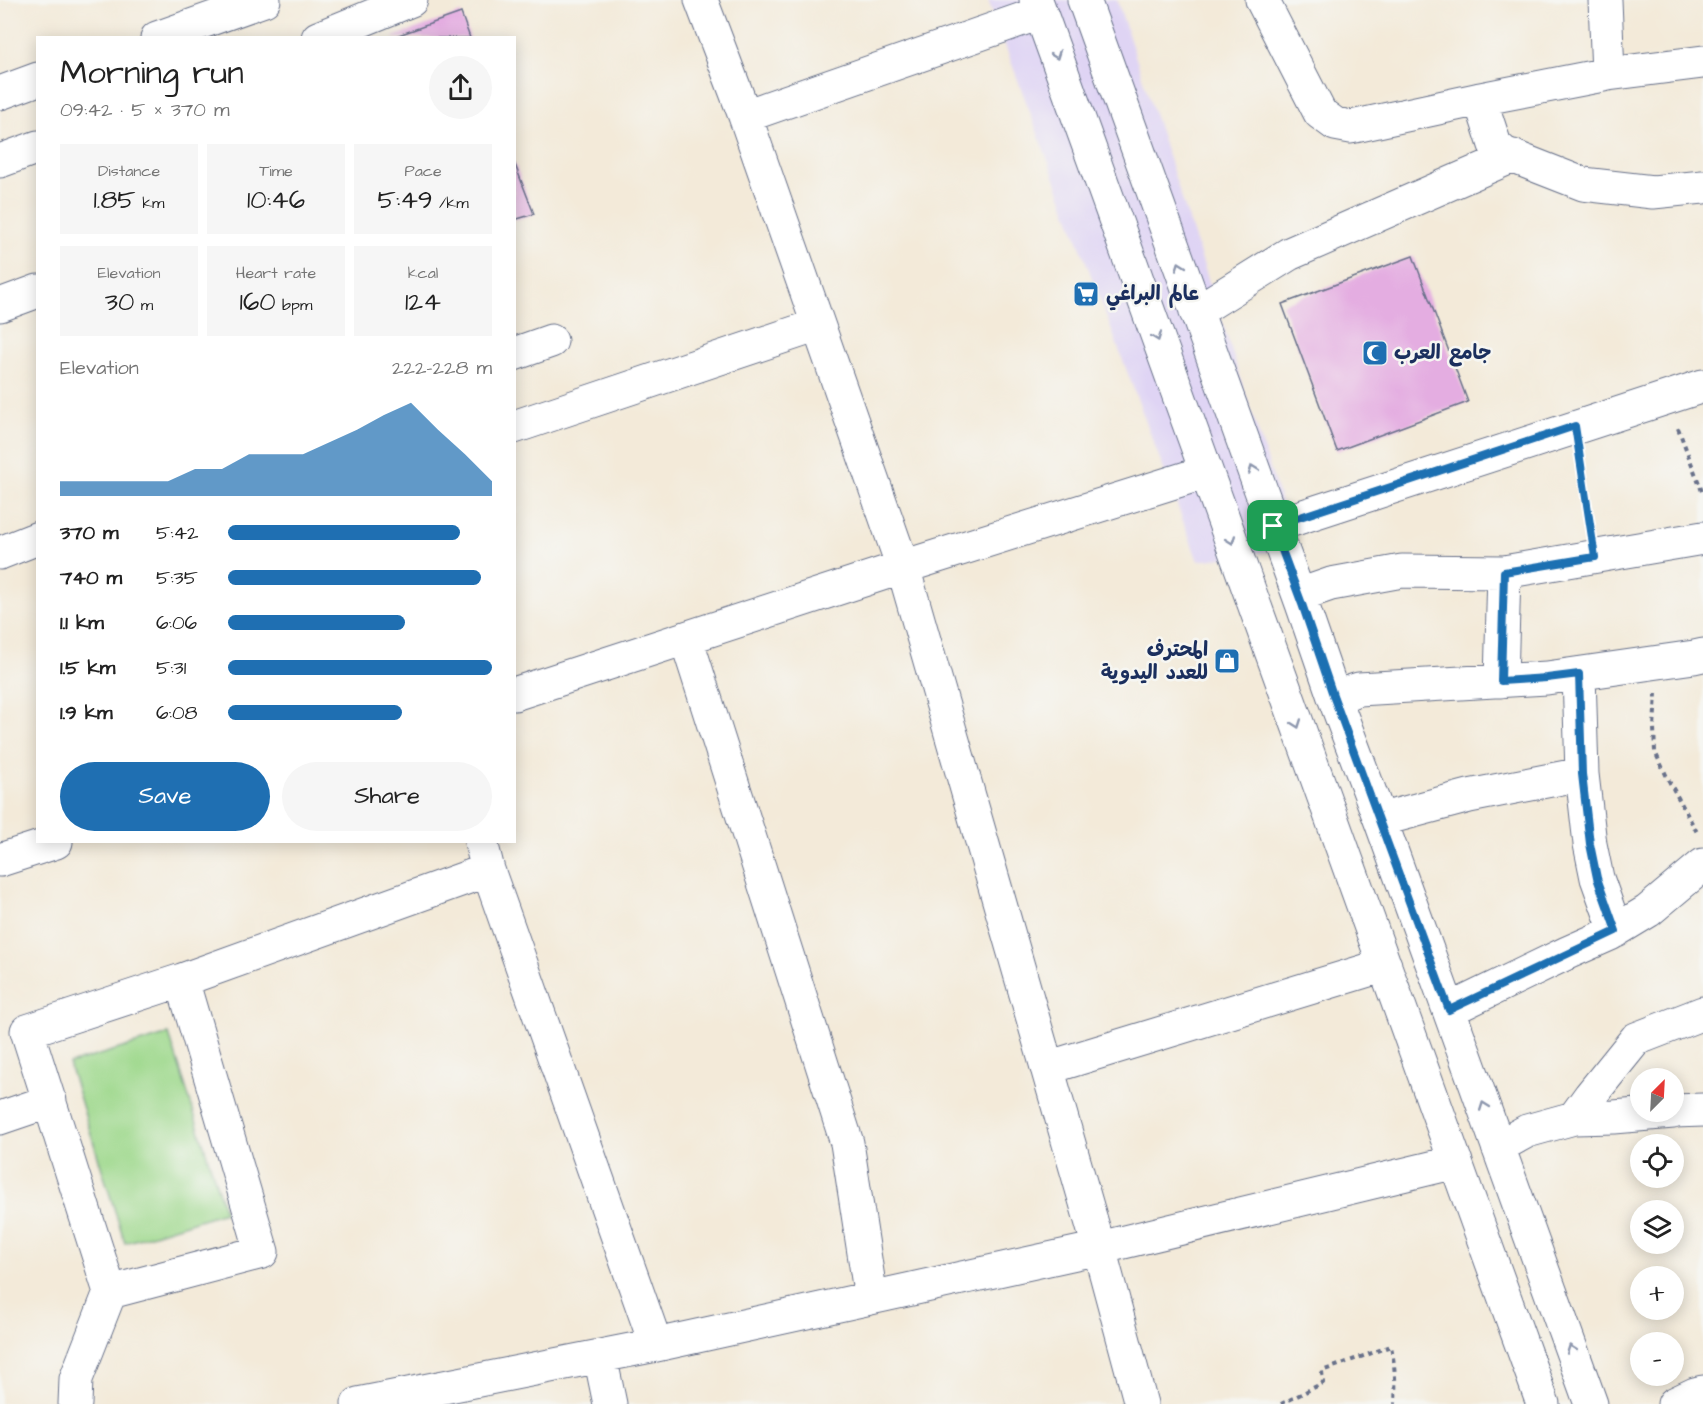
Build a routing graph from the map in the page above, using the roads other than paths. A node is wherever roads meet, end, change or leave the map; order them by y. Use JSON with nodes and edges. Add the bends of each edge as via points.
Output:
{"nodes":[{"id":1,"x":264,"y":0,"type":"edge"},
{"id":2,"x":411,"y":0,"type":"edge"},
{"id":3,"x":701,"y":0,"type":"edge"},
{"id":4,"x":1083,"y":0,"type":"edge"},
{"id":5,"x":1262,"y":0,"type":"edge"},
{"id":6,"x":1605,"y":0,"type":"edge"},
{"id":7,"x":1038,"y":6,"type":"edge"},
{"id":8,"x":163,"y":36,"type":"edge"},
{"id":9,"x":323,"y":36,"type":"edge"},
{"id":10,"x":1703,"y":62,"type":"edge"},
{"id":11,"x":1608,"y":74,"type":"junction"},
{"id":12,"x":1480,"y":99,"type":"junction"},
{"id":13,"x":745,"y":116,"type":"junction"},
{"id":14,"x":36,"y":148,"type":"edge"},
{"id":15,"x":1513,"y":156,"type":"junction"},
{"id":16,"x":0,"y":161,"type":"edge"},
{"id":17,"x":1703,"y":187,"type":"edge"},
{"id":18,"x":36,"y":292,"type":"edge"},
{"id":19,"x":0,"y":306,"type":"edge"},
{"id":20,"x":1196,"y":312,"type":"junction"},
{"id":21,"x":818,"y":325,"type":"junction"},
{"id":22,"x":551,"y":341,"type":"dead end"},
{"id":23,"x":516,"y":353,"type":"edge"},
{"id":24,"x":1703,"y":386,"type":"edge"},
{"id":25,"x":516,"y":425,"type":"edge"},
{"id":26,"x":1206,"y":472,"type":"junction"},
{"id":27,"x":1273,"y":526,"type":"junction"},
{"id":28,"x":1703,"y":538,"type":"edge"},
{"id":29,"x":36,"y":539,"type":"edge"},
{"id":30,"x":0,"y":554,"type":"edge"},
{"id":31,"x":903,"y":567,"type":"junction"},
{"id":32,"x":1504,"y":572,"type":"junction"},
{"id":33,"x":1302,"y":604,"type":"junction"},
{"id":34,"x":686,"y":638,"type":"junction"},
{"id":35,"x":1703,"y":655,"type":"edge"},
{"id":36,"x":1579,"y":674,"type":"junction"},
{"id":37,"x":1501,"y":681,"type":"junction"},
{"id":38,"x":516,"y":693,"type":"edge"},
{"id":39,"x":1334,"y":698,"type":"junction"},
{"id":40,"x":1582,"y":774,"type":"junction"},
{"id":41,"x":1381,"y":822,"type":"junction"},
{"id":42,"x":53,"y":843,"type":"edge"},
{"id":43,"x":485,"y":856,"type":"edge"},
{"id":44,"x":0,"y":860,"type":"edge"},
{"id":45,"x":1703,"y":865,"type":"edge"},
{"id":46,"x":1616,"y":931,"type":"junction"},
{"id":47,"x":1385,"y":965,"type":"junction"},
{"id":48,"x":182,"y":980,"type":"junction"},
{"id":49,"x":1449,"y":1010,"type":"junction"},
{"id":50,"x":1703,"y":1013,"type":"edge"},
{"id":51,"x":1047,"y":1068,"type":"junction"},
{"id":52,"x":50,"y":1101,"type":"junction"},
{"id":53,"x":1703,"y":1110,"type":"edge"},
{"id":54,"x":1684,"y":1111,"type":"edge"},
{"id":55,"x":1630,"y":1115,"type":"edge"},
{"id":56,"x":0,"y":1118,"type":"edge"},
{"id":57,"x":1574,"y":1118,"type":"junction"},
{"id":58,"x":1498,"y":1147,"type":"junction"},
{"id":59,"x":1456,"y":1162,"type":"junction"},
{"id":60,"x":1099,"y":1248,"type":"junction"},
{"id":61,"x":110,"y":1292,"type":"junction"},
{"id":62,"x":871,"y":1298,"type":"junction"},
{"id":63,"x":656,"y":1345,"type":"junction"},
{"id":64,"x":600,"y":1356,"type":"junction"},
{"id":65,"x":1703,"y":1392,"type":"edge"},
{"id":66,"x":75,"y":1404,"type":"edge"},
{"id":67,"x":357,"y":1404,"type":"edge"},
{"id":68,"x":610,"y":1404,"type":"edge"},
{"id":69,"x":1141,"y":1404,"type":"edge"},
{"id":70,"x":1543,"y":1404,"type":"edge"},
{"id":71,"x":1591,"y":1404,"type":"edge"},
{"id":72,"x":1674,"y":1404,"type":"edge"}],
"edges":[{"from":1,"to":8,"type":"street"},
{"from":2,"to":9,"type":"street"},
{"from":3,"to":13,"type":"street"},
{"from":20,"to":4,"type":"street","one_way":true},
{"from":5,"to":12,"type":"street","via":[[1320,113],[1335,124],[1351,127]]},
{"from":6,"to":11,"type":"street"},
{"from":7,"to":13,"type":"street"},
{"from":7,"to":26,"type":"street","one_way":true},
{"from":10,"to":11,"type":"street"},
{"from":11,"to":12,"type":"street"},
{"from":12,"to":15,"type":"street","via":[[1495,146]]},
{"from":13,"to":21,"type":"street"},
{"from":14,"to":16,"type":"street"},
{"from":15,"to":17,"type":"street","via":[[1583,184],[1653,192]]},
{"from":15,"to":20,"type":"street","via":[[1288,254]]},
{"from":18,"to":19,"type":"street"},
{"from":27,"to":20,"type":"street","one_way":true},
{"from":21,"to":25,"type":"street"},
{"from":21,"to":31,"type":"street"},
{"from":22,"to":23,"type":"street"},
{"from":24,"to":27,"type":"street"},
{"from":26,"to":31,"type":"street"},
{"from":26,"to":47,"type":"street","one_way":true},
{"from":27,"to":33,"type":"street"},
{"from":28,"to":32,"type":"street"},
{"from":29,"to":30,"type":"street"},
{"from":31,"to":34,"type":"street"},
{"from":31,"to":51,"type":"street"},
{"from":32,"to":33,"type":"street","via":[[1402,571],[1321,587],[1302,594]]},
{"from":32,"to":37,"type":"street"},
{"from":33,"to":39,"type":"street"},
{"from":34,"to":38,"type":"street"},
{"from":34,"to":62,"type":"street","via":[[847,1143]]},
{"from":35,"to":36,"type":"street"},
{"from":36,"to":37,"type":"street"},
{"from":36,"to":40,"type":"street"},
{"from":37,"to":39,"type":"street","via":[[1359,689]]},
{"from":39,"to":41,"type":"street"},
{"from":40,"to":41,"type":"street","via":[[1468,795]]},
{"from":40,"to":46,"type":"street","via":[[1597,878]]},
{"from":41,"to":49,"type":"street"},
{"from":42,"to":44,"type":"street"},
{"from":43,"to":48,"type":"street"},
{"from":43,"to":63,"type":"street"},
{"from":45,"to":46,"type":"street","via":[[1648,911]]},
{"from":46,"to":49,"type":"street"},
{"from":47,"to":51,"type":"street"},
{"from":47,"to":59,"type":"street"},
{"from":48,"to":52,"type":"street","via":[[27,1031]]},
{"from":48,"to":61,"type":"street","via":[[262,1252]]},
{"from":58,"to":49,"type":"street","one_way":true},
{"from":50,"to":57,"type":"street","via":[[1636,1039]]},
{"from":51,"to":60,"type":"street"},
{"from":52,"to":56,"type":"street"},
{"from":52,"to":61,"type":"street"},
{"from":53,"to":54,"type":"street"},
{"from":55,"to":57,"type":"street"},
{"from":57,"to":58,"type":"street","via":[[1527,1131]]},
{"from":71,"to":58,"type":"street","one_way":true},
{"from":59,"to":60,"type":"street"},
{"from":59,"to":70,"type":"street"},
{"from":60,"to":62,"type":"street"},
{"from":60,"to":69,"type":"street"},
{"from":61,"to":66,"type":"street","via":[[76,1379]]},
{"from":62,"to":63,"type":"street"},
{"from":63,"to":64,"type":"street"},
{"from":64,"to":67,"type":"street"},
{"from":64,"to":68,"type":"street"},
{"from":65,"to":72,"type":"street"}]}
